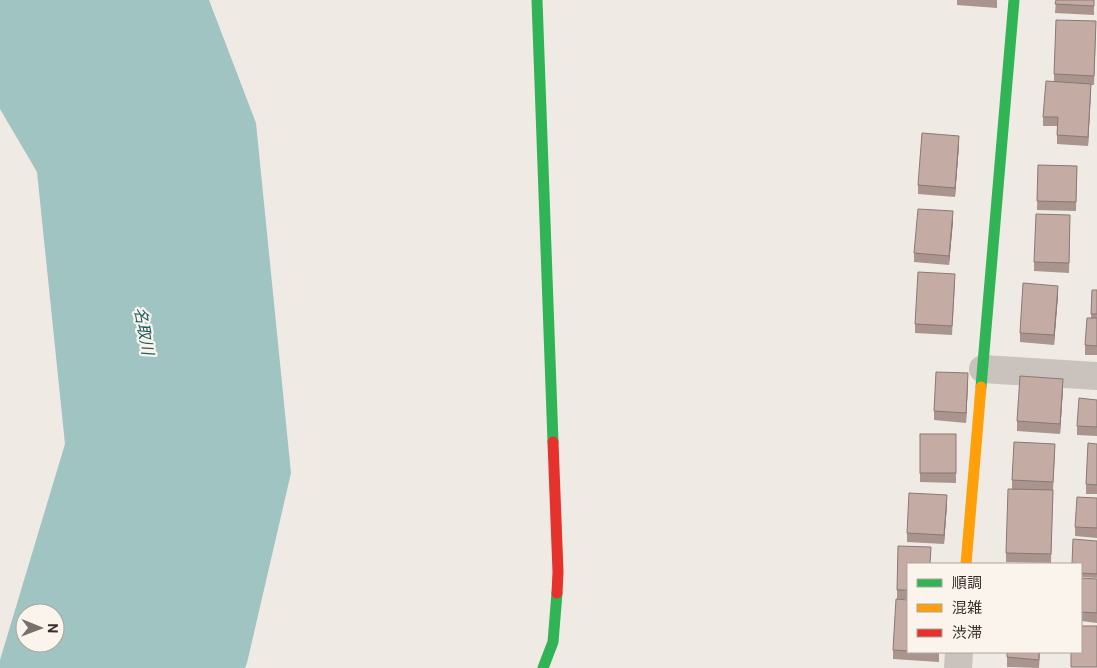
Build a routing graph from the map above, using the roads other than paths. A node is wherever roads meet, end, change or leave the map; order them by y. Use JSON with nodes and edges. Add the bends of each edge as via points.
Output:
{"nodes":[{"id":1,"x":537,"y":0,"type":"edge"},
{"id":2,"x":1014,"y":0,"type":"edge"},
{"id":3,"x":983,"y":369,"type":"junction"},
{"id":4,"x":1097,"y":376,"type":"edge"},
{"id":5,"x":966,"y":563,"type":"edge"},
{"id":6,"x":959,"y":653,"type":"edge"},
{"id":7,"x":544,"y":668,"type":"edge"},
{"id":8,"x":958,"y":668,"type":"edge"}],
"edges":[{"from":1,"to":7,"type":"street","via":[[558,572],[553,642]]},
{"from":2,"to":3,"type":"street"},
{"from":3,"to":4,"type":"street"},
{"from":3,"to":5,"type":"street"},
{"from":6,"to":8,"type":"street"}]}
